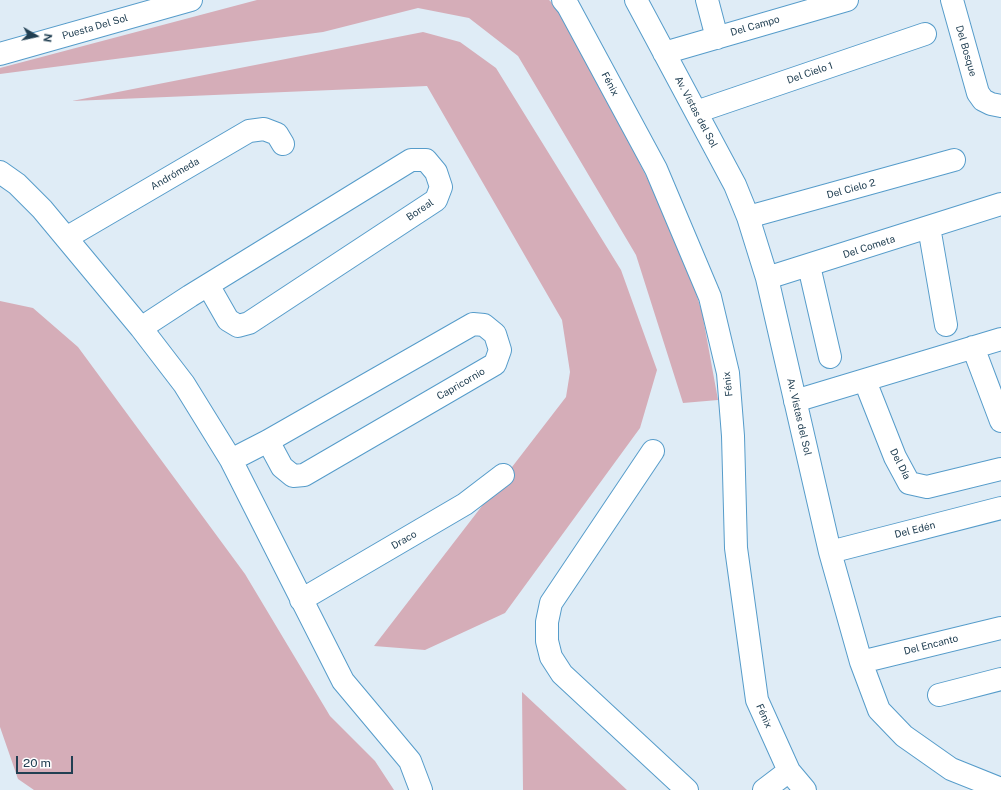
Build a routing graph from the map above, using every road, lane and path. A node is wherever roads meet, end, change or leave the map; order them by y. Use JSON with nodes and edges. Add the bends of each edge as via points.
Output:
{"nodes":[{"id":1,"x":190,"y":0,"type":"edge"},
{"id":2,"x":563,"y":0,"type":"edge"},
{"id":3,"x":636,"y":0,"type":"edge"},
{"id":4,"x":707,"y":0,"type":"edge"},
{"id":5,"x":847,"y":0,"type":"edge"},
{"id":6,"x":952,"y":0,"type":"edge"},
{"id":7,"x":925,"y":34,"type":"dead end"},
{"id":8,"x":717,"y":38,"type":"junction"},
{"id":9,"x":664,"y":53,"type":"junction"},
{"id":10,"x":0,"y":54,"type":"edge"},
{"id":11,"x":992,"y":103,"type":"edge"},
{"id":12,"x":696,"y":112,"type":"junction"},
{"id":13,"x":284,"y":144,"type":"dead end"},
{"id":14,"x":954,"y":160,"type":"dead end"},
{"id":15,"x":0,"y":172,"type":"edge"},
{"id":16,"x":1001,"y":204,"type":"edge"},
{"id":17,"x":748,"y":217,"type":"junction"},
{"id":18,"x":929,"y":228,"type":"junction"},
{"id":19,"x":66,"y":238,"type":"junction"},
{"id":20,"x":809,"y":266,"type":"junction"},
{"id":21,"x":767,"y":278,"type":"junction"},
{"id":22,"x":208,"y":285,"type":"junction"},
{"id":23,"x":946,"y":325,"type":"dead end"},
{"id":24,"x":141,"y":328,"type":"junction"},
{"id":25,"x":1001,"y":339,"type":"edge"},
{"id":26,"x":973,"y":347,"type":"junction"},
{"id":27,"x":830,"y":358,"type":"dead end"},
{"id":28,"x":865,"y":381,"type":"junction"},
{"id":29,"x":795,"y":401,"type":"junction"},
{"id":30,"x":1001,"y":421,"type":"edge"},
{"id":31,"x":268,"y":441,"type":"junction"},
{"id":32,"x":653,"y":451,"type":"dead end"},
{"id":33,"x":231,"y":460,"type":"junction"},
{"id":34,"x":1001,"y":470,"type":"edge"},
{"id":35,"x":503,"y":475,"type":"dead end"},
{"id":36,"x":1001,"y":508,"type":"edge"},
{"id":37,"x":830,"y":552,"type":"junction"},
{"id":38,"x":301,"y":600,"type":"junction"},
{"id":39,"x":1001,"y":628,"type":"edge"},
{"id":40,"x":861,"y":662,"type":"junction"},
{"id":41,"x":1001,"y":679,"type":"edge"},
{"id":42,"x":939,"y":695,"type":"dead end"},
{"id":43,"x":789,"y":770,"type":"junction"},
{"id":44,"x":1001,"y":789,"type":"edge"},
{"id":45,"x":421,"y":790,"type":"edge"},
{"id":46,"x":687,"y":790,"type":"edge"},
{"id":47,"x":764,"y":790,"type":"edge"},
{"id":48,"x":805,"y":790,"type":"edge"}],
"edges":[{"from":1,"to":10,"type":"street","name":"Puesta Del Sol"},
{"from":2,"to":43,"type":"street","name":"Fénix","via":[[656,169],[710,297],[728,373],[733,436],[736,548],[757,700]]},
{"from":3,"to":9,"type":"street","name":"Av. Vistas del Sol"},
{"from":4,"to":8,"type":"street"},
{"from":5,"to":8,"type":"street","name":"Del Campo"},
{"from":6,"to":11,"type":"street","name":"Del Bosque","via":[[978,93]]},
{"from":7,"to":12,"type":"street","name":"Del Cielo 1"},
{"from":8,"to":9,"type":"street","name":"Del Campo"},
{"from":9,"to":12,"type":"street","name":"Av. Vistas del Sol"},
{"from":12,"to":17,"type":"street","name":"Av. Vistas del Sol","via":[[735,185]]},
{"from":13,"to":19,"type":"street","name":"Andrómeda","via":[[277,134],[264,129],[249,131]]},
{"from":14,"to":17,"type":"street","name":"Del Cielo 2"},
{"from":15,"to":19,"type":"street","via":[[17,184],[42,209]]},
{"from":16,"to":18,"type":"street","name":"Del Cometa"},
{"from":17,"to":21,"type":"street","name":"Av. Vistas del Sol"},
{"from":18,"to":20,"type":"street","name":"Del Cometa"},
{"from":18,"to":23,"type":"street"},
{"from":19,"to":24,"type":"street"},
{"from":20,"to":21,"type":"street","name":"Del Cometa"},
{"from":20,"to":27,"type":"street"},
{"from":21,"to":29,"type":"street","name":"Av. Vistas del Sol"},
{"from":22,"to":22,"type":"street","name":"Boreal","via":[[411,160],[426,160],[436,172],[441,187],[436,200],[249,323],[238,326],[228,320]]},
{"from":22,"to":24,"type":"street","name":"Boreal"},
{"from":24,"to":33,"type":"street","via":[[184,384]]},
{"from":25,"to":26,"type":"street"},
{"from":26,"to":28,"type":"street"},
{"from":26,"to":30,"type":"street"},
{"from":28,"to":29,"type":"street"},
{"from":28,"to":34,"type":"street","name":"Del Día","via":[[895,457],[909,483],[927,487]]},
{"from":29,"to":37,"type":"street","name":"Av. Vistas del Sol"},
{"from":31,"to":31,"type":"street","name":"Capricornio","via":[[474,324],[484,325],[496,334],[500,350],[495,364],[304,475],[293,476],[282,467]]},
{"from":31,"to":33,"type":"street","name":"Capricornio"},
{"from":32,"to":46,"type":"street","via":[[551,603],[547,641],[552,657],[562,674]]},
{"from":33,"to":38,"type":"street"},
{"from":35,"to":38,"type":"street","name":"Draco","via":[[465,504]]},
{"from":36,"to":37,"type":"street","name":"Del Edén"},
{"from":37,"to":40,"type":"street","name":"Av. Vistas del Sol"},
{"from":38,"to":45,"type":"street","via":[[343,681],[410,761]]},
{"from":39,"to":40,"type":"street","name":"Del Encanto"},
{"from":40,"to":44,"type":"street","name":"Av. Vistas del Sol","via":[[879,710],[904,736],[951,769]]},
{"from":41,"to":42,"type":"street"},
{"from":43,"to":47,"type":"street"},
{"from":43,"to":48,"type":"street","name":"Fénix"}]}
